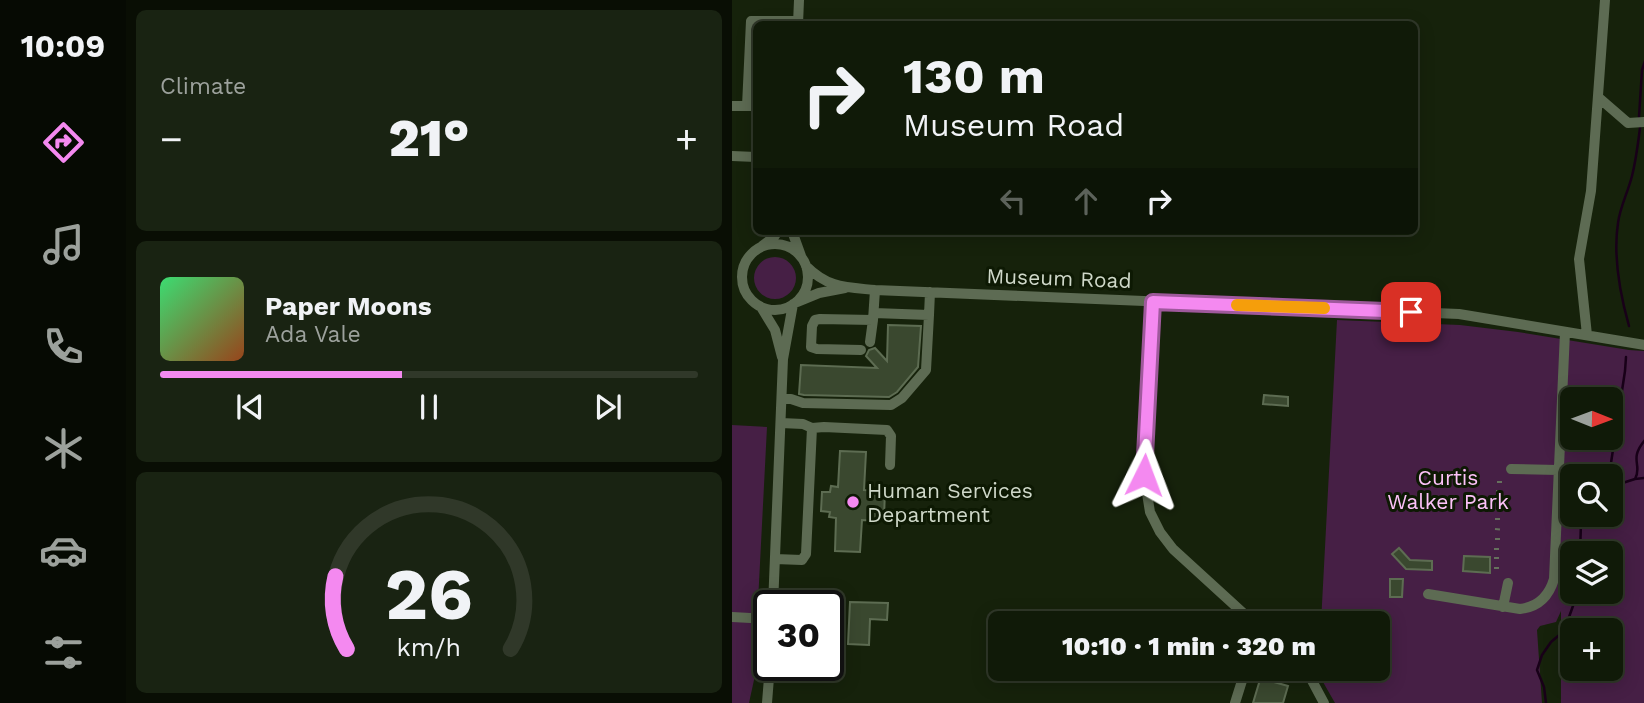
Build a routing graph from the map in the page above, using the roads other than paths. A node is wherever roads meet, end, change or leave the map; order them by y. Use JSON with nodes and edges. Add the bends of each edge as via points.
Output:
{"nodes":[{"id":1,"x":799,"y":0,"type":"edge"},
{"id":2,"x":1605,"y":0,"type":"edge"},
{"id":3,"x":753,"y":21,"type":"edge"},
{"id":4,"x":798,"y":21,"type":"edge"},
{"id":5,"x":1598,"y":96,"type":"junction"},
{"id":6,"x":732,"y":106,"type":"edge"},
{"id":7,"x":752,"y":106,"type":"edge"},
{"id":8,"x":1644,"y":122,"type":"edge"},
{"id":9,"x":732,"y":156,"type":"edge"},
{"id":10,"x":753,"y":157,"type":"edge"},
{"id":11,"x":775,"y":235,"type":"edge"},
{"id":12,"x":793,"y":235,"type":"edge"},
{"id":13,"x":758,"y":249,"type":"junction"},
{"id":14,"x":804,"y":262,"type":"junction"},
{"id":15,"x":744,"y":266,"type":"junction"},
{"id":16,"x":732,"y":272,"type":"edge"},
{"id":17,"x":848,"y":288,"type":"junction"},
{"id":18,"x":732,"y":289,"type":"edge"},
{"id":19,"x":875,"y":290,"type":"junction"},
{"id":20,"x":930,"y":292,"type":"junction"},
{"id":21,"x":751,"y":299,"type":"junction"},
{"id":22,"x":1153,"y":302,"type":"junction"},
{"id":23,"x":795,"y":303,"type":"junction"},
{"id":24,"x":761,"y":307,"type":"junction"},
{"id":25,"x":929,"y":315,"type":"junction"},
{"id":26,"x":873,"y":317,"type":"junction"},
{"id":27,"x":1565,"y":331,"type":"junction"},
{"id":28,"x":1587,"y":335,"type":"junction"},
{"id":29,"x":786,"y":342,"type":"junction"},
{"id":30,"x":811,"y":343,"type":"junction"},
{"id":31,"x":1644,"y":345,"type":"edge"},
{"id":32,"x":783,"y":359,"type":"junction"},
{"id":33,"x":782,"y":399,"type":"junction"},
{"id":34,"x":781,"y":423,"type":"junction"},
{"id":35,"x":812,"y":428,"type":"junction"},
{"id":36,"x":890,"y":465,"type":"dead end"},
{"id":37,"x":1511,"y":469,"type":"dead end"},
{"id":38,"x":1558,"y":470,"type":"junction"},
{"id":39,"x":775,"y":559,"type":"junction"},
{"id":40,"x":1508,"y":583,"type":"dead end"},
{"id":41,"x":774,"y":590,"type":"edge"},
{"id":42,"x":1428,"y":594,"type":"dead end"},
{"id":43,"x":1503,"y":607,"type":"junction"},
{"id":44,"x":1241,"y":611,"type":"edge"},
{"id":45,"x":732,"y":617,"type":"edge"},
{"id":46,"x":753,"y":618,"type":"edge"},
{"id":47,"x":769,"y":681,"type":"edge"},
{"id":48,"x":1242,"y":681,"type":"edge"},
{"id":49,"x":1312,"y":681,"type":"edge"},
{"id":50,"x":767,"y":703,"type":"edge"},
{"id":51,"x":1235,"y":703,"type":"edge"},
{"id":52,"x":1324,"y":703,"type":"edge"}],
"edges":[{"from":1,"to":4,"type":"street"},
{"from":2,"to":5,"type":"street"},
{"from":3,"to":7,"type":"street"},
{"from":5,"to":8,"type":"street","via":[[1628,123]]},
{"from":5,"to":28,"type":"street","via":[[1591,191],[1579,259]]},
{"from":6,"to":7,"type":"street"},
{"from":9,"to":10,"type":"street"},
{"from":11,"to":13,"type":"street"},
{"from":12,"to":14,"type":"street"},
{"from":13,"to":14,"type":"street","via":[[787,246]]},
{"from":13,"to":15,"type":"street"},
{"from":14,"to":17,"type":"street","name":"Museum Road","via":[[825,282]]},
{"from":14,"to":23,"type":"street","via":[[807,285]]},
{"from":15,"to":16,"type":"street"},
{"from":15,"to":21,"type":"street","via":[[743,284]]},
{"from":17,"to":19,"type":"street","name":"Museum Road"},
{"from":17,"to":23,"type":"street","name":"Museum Road"},
{"from":18,"to":21,"type":"street"},
{"from":19,"to":20,"type":"street","name":"Museum Road"},
{"from":19,"to":26,"type":"street"},
{"from":20,"to":22,"type":"street","name":"Museum Road"},
{"from":20,"to":25,"type":"street"},
{"from":21,"to":24,"type":"street"},
{"from":22,"to":27,"type":"street","name":"Museum Road","via":[[1459,314]]},
{"from":22,"to":44,"type":"street","via":[[1144,475],[1150,512],[1173,549]]},
{"from":23,"to":24,"type":"street","via":[[780,310]]},
{"from":23,"to":29,"type":"street"},
{"from":24,"to":32,"type":"street","via":[[775,330]]},
{"from":25,"to":26,"type":"street"},
{"from":25,"to":33,"type":"street","via":[[926,370],[891,405]]},
{"from":26,"to":30,"type":"street","via":[[815,320]]},
{"from":26,"to":30,"type":"street","via":[[866,346],[817,349]]},
{"from":27,"to":28,"type":"street","name":"Museum Road"},
{"from":27,"to":38,"type":"street"},
{"from":28,"to":31,"type":"street","name":"Museum Road"},
{"from":29,"to":30,"type":"street"},
{"from":29,"to":32,"type":"street"},
{"from":32,"to":33,"type":"street"},
{"from":33,"to":34,"type":"street"},
{"from":34,"to":35,"type":"street"},
{"from":34,"to":39,"type":"street"},
{"from":35,"to":36,"type":"street","via":[[887,430]]},
{"from":35,"to":39,"type":"street","via":[[807,554],[801,560]]},
{"from":37,"to":38,"type":"street"},
{"from":38,"to":43,"type":"street","via":[[1553,583],[1534,605]]},
{"from":39,"to":41,"type":"street"},
{"from":40,"to":43,"type":"street"},
{"from":42,"to":43,"type":"street"},
{"from":45,"to":46,"type":"street"},
{"from":47,"to":50,"type":"street"},
{"from":48,"to":51,"type":"street"},
{"from":49,"to":52,"type":"street"}]}
